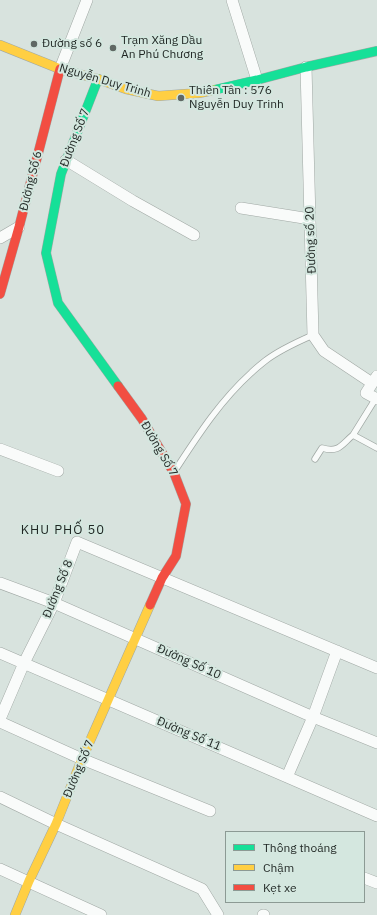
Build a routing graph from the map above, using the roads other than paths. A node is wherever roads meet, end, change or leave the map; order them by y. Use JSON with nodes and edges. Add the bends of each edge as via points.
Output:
{"nodes":[{"id":1,"x":87,"y":0,"type":"edge"},
{"id":2,"x":232,"y":0,"type":"edge"},
{"id":3,"x":0,"y":45,"type":"edge"},
{"id":4,"x":377,"y":51,"type":"edge"},
{"id":5,"x":306,"y":67,"type":"junction"},
{"id":6,"x":60,"y":69,"type":"junction"},
{"id":7,"x":98,"y":79,"type":"junction"},
{"id":8,"x":257,"y":80,"type":"junction"},
{"id":9,"x":66,"y":160,"type":"junction"},
{"id":10,"x":241,"y":208,"type":"dead end"},
{"id":11,"x":310,"y":219,"type":"junction"},
{"id":12,"x":19,"y":227,"type":"junction"},
{"id":13,"x":194,"y":235,"type":"dead end"},
{"id":14,"x":0,"y":238,"type":"edge"},
{"id":15,"x":0,"y":294,"type":"edge"},
{"id":16,"x":313,"y":335,"type":"junction"},
{"id":17,"x":375,"y":380,"type":"edge"},
{"id":18,"x":377,"y":398,"type":"edge"},
{"id":19,"x":353,"y":435,"type":"junction"},
{"id":20,"x":377,"y":448,"type":"edge"},
{"id":21,"x":0,"y":449,"type":"edge"},
{"id":22,"x":315,"y":459,"type":"dead end"},
{"id":23,"x":58,"y":470,"type":"dead end"},
{"id":24,"x":174,"y":473,"type":"junction"},
{"id":25,"x":162,"y":578,"type":"junction"},
{"id":26,"x":0,"y":583,"type":"edge"},
{"id":27,"x":54,"y":603,"type":"junction"},
{"id":28,"x":135,"y":639,"type":"junction"},
{"id":29,"x":337,"y":651,"type":"junction"},
{"id":30,"x":0,"y":653,"type":"edge"},
{"id":31,"x":24,"y":664,"type":"junction"},
{"id":32,"x":377,"y":668,"type":"edge"},
{"id":33,"x":108,"y":700,"type":"junction"},
{"id":34,"x":313,"y":717,"type":"junction"},
{"id":35,"x":0,"y":719,"type":"edge"},
{"id":36,"x":0,"y":722,"type":"edge"},
{"id":37,"x":377,"y":743,"type":"edge"},
{"id":38,"x":82,"y":759,"type":"junction"},
{"id":39,"x":287,"y":777,"type":"junction"},
{"id":40,"x":0,"y":797,"type":"edge"},
{"id":41,"x":210,"y":811,"type":"dead end"},
{"id":42,"x":377,"y":816,"type":"edge"},
{"id":43,"x":56,"y":824,"type":"junction"},
{"id":44,"x":0,"y":869,"type":"edge"},
{"id":45,"x":365,"y":878,"type":"edge"},
{"id":46,"x":29,"y":881,"type":"junction"},
{"id":47,"x":377,"y":883,"type":"edge"},
{"id":48,"x":15,"y":915,"type":"edge"},
{"id":49,"x":101,"y":915,"type":"edge"},
{"id":50,"x":218,"y":915,"type":"edge"}],
"edges":[{"from":1,"to":6,"type":"street"},
{"from":2,"to":8,"type":"street"},
{"from":3,"to":6,"type":"street","name":"Nguyễn Duy Trinh"},
{"from":4,"to":5,"type":"street","name":"Nguyễn Duy Trinh"},
{"from":5,"to":8,"type":"street","name":"Nguyễn Duy Trinh"},
{"from":5,"to":11,"type":"street","name":"Đường số 20"},
{"from":6,"to":7,"type":"street","name":"Nguyễn Duy Trinh"},
{"from":6,"to":12,"type":"street","name":"Đường Số 6"},
{"from":7,"to":8,"type":"street","name":"Nguyễn Duy Trinh","via":[[158,96],[200,93]]},
{"from":7,"to":9,"type":"street","name":"Đường Số 7"},
{"from":9,"to":13,"type":"street"},
{"from":9,"to":24,"type":"street","name":"Đường Số 7","via":[[46,253],[58,303],[142,418]]},
{"from":10,"to":11,"type":"street"},
{"from":11,"to":16,"type":"street","name":"Đường số 20"},
{"from":12,"to":14,"type":"street"},
{"from":12,"to":15,"type":"street","name":"Đường Số 6"},
{"from":16,"to":17,"type":"street","via":[[324,351]]},
{"from":16,"to":24,"type":"lane","via":[[265,361],[237,386],[203,428]]},
{"from":17,"to":18,"type":"street","via":[[366,393]]},
{"from":18,"to":19,"type":"lane"},
{"from":19,"to":20,"type":"lane"},
{"from":19,"to":22,"type":"lane","via":[[340,448],[322,448]]},
{"from":21,"to":23,"type":"street"},
{"from":24,"to":25,"type":"street","name":"Đường Số 7","via":[[186,504],[176,556]]},
{"from":25,"to":27,"type":"street","name":"Đường Số 8","via":[[77,542]]},
{"from":25,"to":28,"type":"street","name":"Đường Số 7"},
{"from":25,"to":29,"type":"street"},
{"from":26,"to":27,"type":"street","name":"Đường Số 10"},
{"from":27,"to":28,"type":"street","name":"Đường Số 10"},
{"from":27,"to":31,"type":"street","name":"Đường Số 8"},
{"from":28,"to":33,"type":"street","name":"Đường Số 7"},
{"from":28,"to":34,"type":"street","name":"Đường Số 10"},
{"from":29,"to":32,"type":"street"},
{"from":29,"to":34,"type":"street"},
{"from":30,"to":31,"type":"street","name":"Đường Số 11"},
{"from":31,"to":33,"type":"street","name":"Đường Số 11"},
{"from":31,"to":35,"type":"street","name":"Đường Số 8"},
{"from":33,"to":38,"type":"street","name":"Đường Số 7"},
{"from":33,"to":39,"type":"street","name":"Đường Số 11"},
{"from":34,"to":37,"type":"street","name":"Đường Số 10"},
{"from":34,"to":39,"type":"street"},
{"from":36,"to":38,"type":"street"},
{"from":38,"to":41,"type":"street"},
{"from":38,"to":43,"type":"street","name":"Đường Số 7"},
{"from":39,"to":42,"type":"street","name":"Đường Số 11"},
{"from":40,"to":43,"type":"street"},
{"from":43,"to":46,"type":"street","name":"Đường Số 7"},
{"from":43,"to":50,"type":"street","via":[[202,889]]},
{"from":44,"to":46,"type":"street"},
{"from":45,"to":47,"type":"street"},
{"from":46,"to":48,"type":"street","name":"Đường Số 7"},
{"from":46,"to":49,"type":"street"}]}
